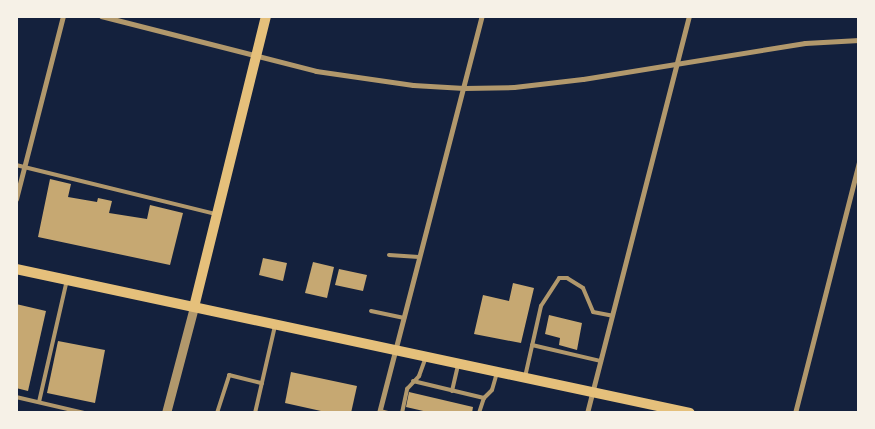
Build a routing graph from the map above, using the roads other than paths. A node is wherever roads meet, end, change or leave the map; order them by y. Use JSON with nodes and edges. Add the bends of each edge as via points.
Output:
{"nodes":[{"id":1,"x":63,"y":16,"type":"edge"},
{"id":2,"x":101,"y":16,"type":"edge"},
{"id":3,"x":266,"y":16,"type":"edge"},
{"id":4,"x":482,"y":16,"type":"edge"},
{"id":5,"x":689,"y":16,"type":"edge"},
{"id":6,"x":859,"y":40,"type":"edge"},
{"id":7,"x":257,"y":57,"type":"junction"},
{"id":8,"x":677,"y":64,"type":"junction"},
{"id":9,"x":464,"y":88,"type":"junction"},
{"id":10,"x":859,"y":162,"type":"edge"},
{"id":11,"x":16,"y":165,"type":"edge"},
{"id":12,"x":24,"y":167,"type":"junction"},
{"id":13,"x":16,"y":199,"type":"edge"},
{"id":14,"x":218,"y":214,"type":"junction"},
{"id":15,"x":389,"y":255,"type":"dead end"},
{"id":16,"x":419,"y":257,"type":"junction"},
{"id":17,"x":16,"y":269,"type":"edge"},
{"id":18,"x":67,"y":279,"type":"junction"},
{"id":19,"x":194,"y":307,"type":"junction"},
{"id":20,"x":371,"y":311,"type":"dead end"},
{"id":21,"x":612,"y":316,"type":"junction"},
{"id":22,"x":404,"y":318,"type":"junction"},
{"id":23,"x":276,"y":324,"type":"junction"},
{"id":24,"x":532,"y":345,"type":"junction"},
{"id":25,"x":396,"y":350,"type":"junction"},
{"id":26,"x":426,"y":356,"type":"junction"},
{"id":27,"x":601,"y":361,"type":"junction"},
{"id":28,"x":458,"y":363,"type":"junction"},
{"id":29,"x":497,"y":371,"type":"junction"},
{"id":30,"x":526,"y":377,"type":"junction"},
{"id":31,"x":413,"y":381,"type":"junction"},
{"id":32,"x":262,"y":382,"type":"junction"},
{"id":33,"x":452,"y":390,"type":"junction"},
{"id":34,"x":592,"y":391,"type":"junction"},
{"id":35,"x":16,"y":397,"type":"edge"},
{"id":36,"x":484,"y":398,"type":"junction"},
{"id":37,"x":39,"y":402,"type":"junction"},
{"id":38,"x":379,"y":412,"type":"edge"},
{"id":39,"x":85,"y":413,"type":"edge"},
{"id":40,"x":166,"y":413,"type":"edge"},
{"id":41,"x":217,"y":413,"type":"edge"},
{"id":42,"x":255,"y":413,"type":"edge"},
{"id":43,"x":388,"y":413,"type":"edge"},
{"id":44,"x":402,"y":413,"type":"edge"},
{"id":45,"x":479,"y":413,"type":"edge"},
{"id":46,"x":587,"y":413,"type":"edge"},
{"id":47,"x":690,"y":413,"type":"edge"},
{"id":48,"x":795,"y":413,"type":"edge"}],
"edges":[{"from":1,"to":12,"type":"street"},
{"from":2,"to":7,"type":"street"},
{"from":3,"to":7,"type":"main road"},
{"from":4,"to":9,"type":"street"},
{"from":5,"to":8,"type":"street"},
{"from":6,"to":8,"type":"street","via":[[805,43]]},
{"from":7,"to":9,"type":"street","via":[[337,75]]},
{"from":7,"to":14,"type":"main road"},
{"from":8,"to":9,"type":"street","via":[[563,81]]},
{"from":8,"to":21,"type":"street"},
{"from":9,"to":16,"type":"street"},
{"from":10,"to":48,"type":"street"},
{"from":11,"to":12,"type":"lane"},
{"from":12,"to":13,"type":"street"},
{"from":12,"to":14,"type":"lane"},
{"from":14,"to":19,"type":"main road"},
{"from":15,"to":16,"type":"lane"},
{"from":16,"to":22,"type":"street"},
{"from":17,"to":18,"type":"main road"},
{"from":18,"to":19,"type":"main road"},
{"from":18,"to":37,"type":"lane"},
{"from":19,"to":23,"type":"main road"},
{"from":19,"to":40,"type":"street"},
{"from":20,"to":22,"type":"lane"},
{"from":21,"to":24,"type":"lane","via":[[593,312],[583,288],[567,278],[558,278],[541,306]]},
{"from":21,"to":27,"type":"street"},
{"from":22,"to":25,"type":"street"},
{"from":23,"to":25,"type":"main road"},
{"from":23,"to":32,"type":"lane"},
{"from":24,"to":27,"type":"lane"},
{"from":24,"to":30,"type":"lane"},
{"from":25,"to":26,"type":"main road"},
{"from":25,"to":38,"type":"street"},
{"from":26,"to":28,"type":"main road"},
{"from":26,"to":31,"type":"lane","via":[[423,368]]},
{"from":27,"to":34,"type":"street"},
{"from":28,"to":29,"type":"main road"},
{"from":28,"to":33,"type":"lane"},
{"from":29,"to":30,"type":"main road"},
{"from":29,"to":36,"type":"lane","via":[[492,390]]},
{"from":30,"to":34,"type":"main road"},
{"from":31,"to":33,"type":"lane"},
{"from":31,"to":44,"type":"lane","via":[[407,388]]},
{"from":32,"to":41,"type":"lane","via":[[229,375]]},
{"from":32,"to":42,"type":"lane"},
{"from":33,"to":36,"type":"lane"},
{"from":34,"to":46,"type":"street"},
{"from":34,"to":47,"type":"main road"},
{"from":35,"to":37,"type":"lane"},
{"from":36,"to":45,"type":"lane"},
{"from":37,"to":39,"type":"lane"},
{"from":38,"to":43,"type":"lane"}]}
